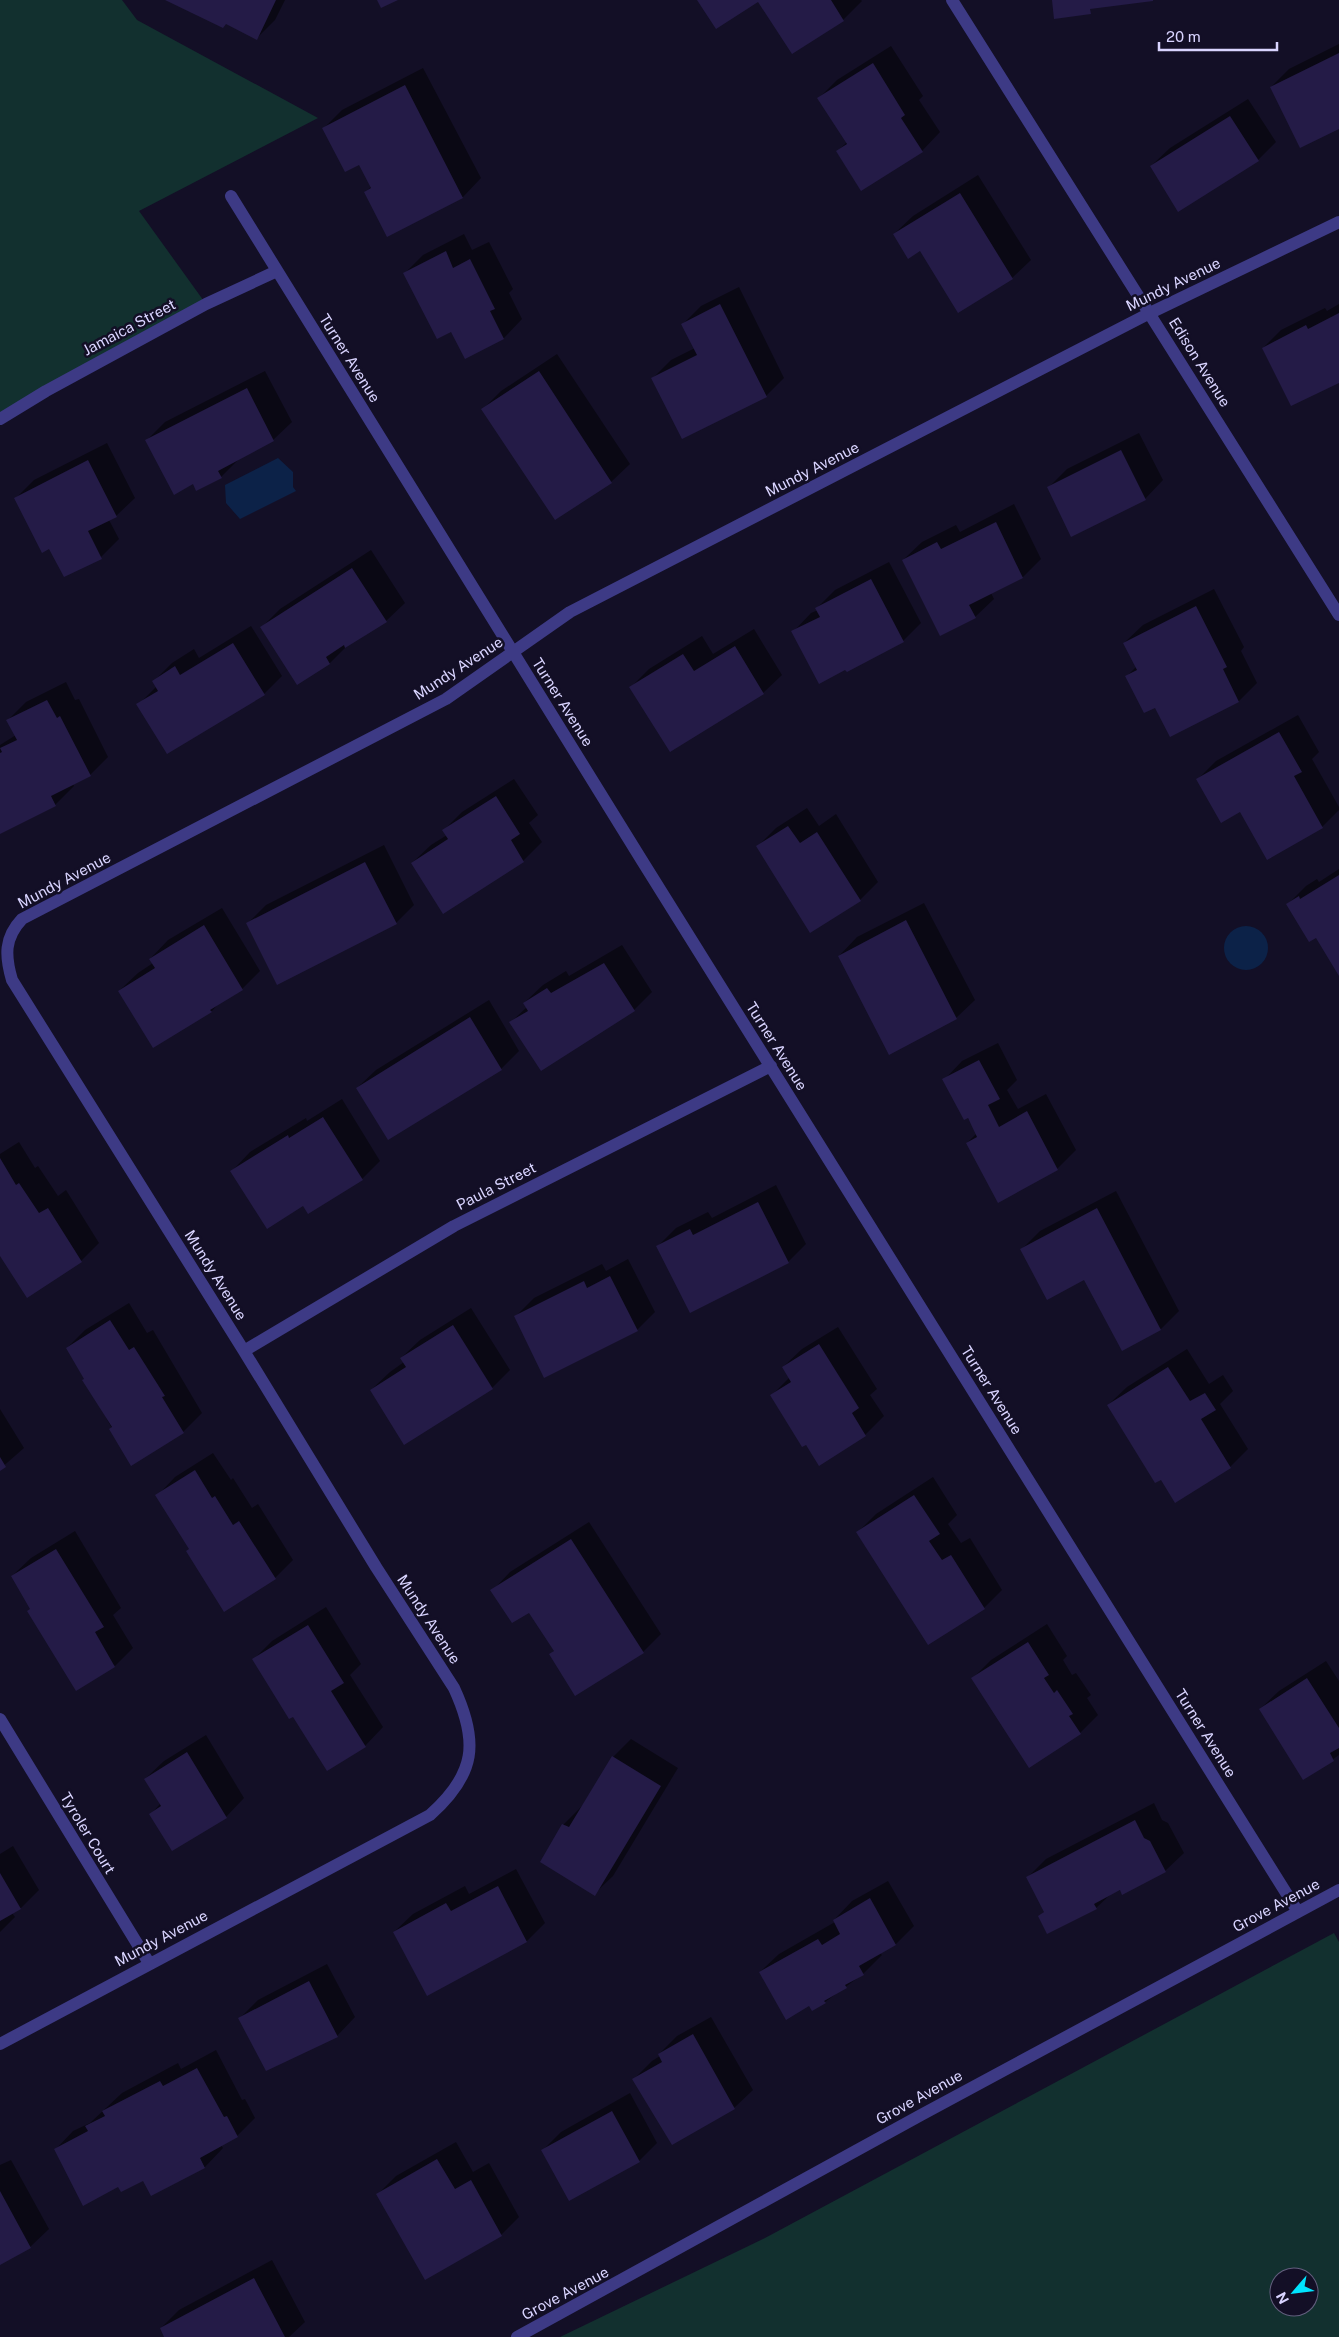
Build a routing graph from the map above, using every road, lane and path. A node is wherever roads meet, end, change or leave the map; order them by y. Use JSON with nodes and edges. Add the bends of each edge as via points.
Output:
{"nodes":[{"id":1,"x":952,"y":0,"type":"edge"},
{"id":2,"x":231,"y":196,"type":"dead end"},
{"id":3,"x":1339,"y":222,"type":"edge"},
{"id":4,"x":277,"y":271,"type":"junction"},
{"id":5,"x":1150,"y":313,"type":"junction"},
{"id":6,"x":0,"y":419,"type":"edge"},
{"id":7,"x":1339,"y":615,"type":"edge"},
{"id":8,"x":513,"y":652,"type":"junction"},
{"id":9,"x":771,"y":1066,"type":"junction"},
{"id":10,"x":244,"y":1351,"type":"junction"},
{"id":11,"x":0,"y":1719,"type":"edge"},
{"id":12,"x":1339,"y":1890,"type":"edge"},
{"id":13,"x":1298,"y":1912,"type":"junction"},
{"id":14,"x":149,"y":1963,"type":"junction"},
{"id":15,"x":0,"y":2044,"type":"edge"},
{"id":16,"x":517,"y":2337,"type":"edge"}],
"edges":[{"from":1,"to":5,"type":"street","name":"Edison Avenue"},
{"from":2,"to":4,"type":"street","name":"Turner Avenue"},
{"from":3,"to":5,"type":"street","name":"Mundy Avenue"},
{"from":4,"to":6,"type":"street","name":"Jamaica Street","via":[[206,304]]},
{"from":4,"to":8,"type":"street","name":"Turner Avenue"},
{"from":5,"to":7,"type":"street","name":"Edison Avenue"},
{"from":5,"to":8,"type":"street","name":"Mundy Avenue","via":[[570,612]]},
{"from":8,"to":9,"type":"street","name":"Turner Avenue"},
{"from":8,"to":10,"type":"street","name":"Mundy Avenue","via":[[446,699],[22,919],[11,930],[7,964],[12,980]]},
{"from":9,"to":10,"type":"street","name":"Paula Street","via":[[454,1226]]},
{"from":9,"to":13,"type":"street","name":"Turner Avenue"},
{"from":10,"to":14,"type":"street","name":"Mundy Avenue","via":[[454,1688],[470,1733],[469,1756],[462,1778],[430,1815]]},
{"from":11,"to":14,"type":"street","name":"Tyroler Court"},
{"from":12,"to":13,"type":"street","name":"Grove Avenue"},
{"from":13,"to":16,"type":"street","name":"Grove Avenue","via":[[912,2119]]},
{"from":14,"to":15,"type":"street","name":"Mundy Avenue"}]}
